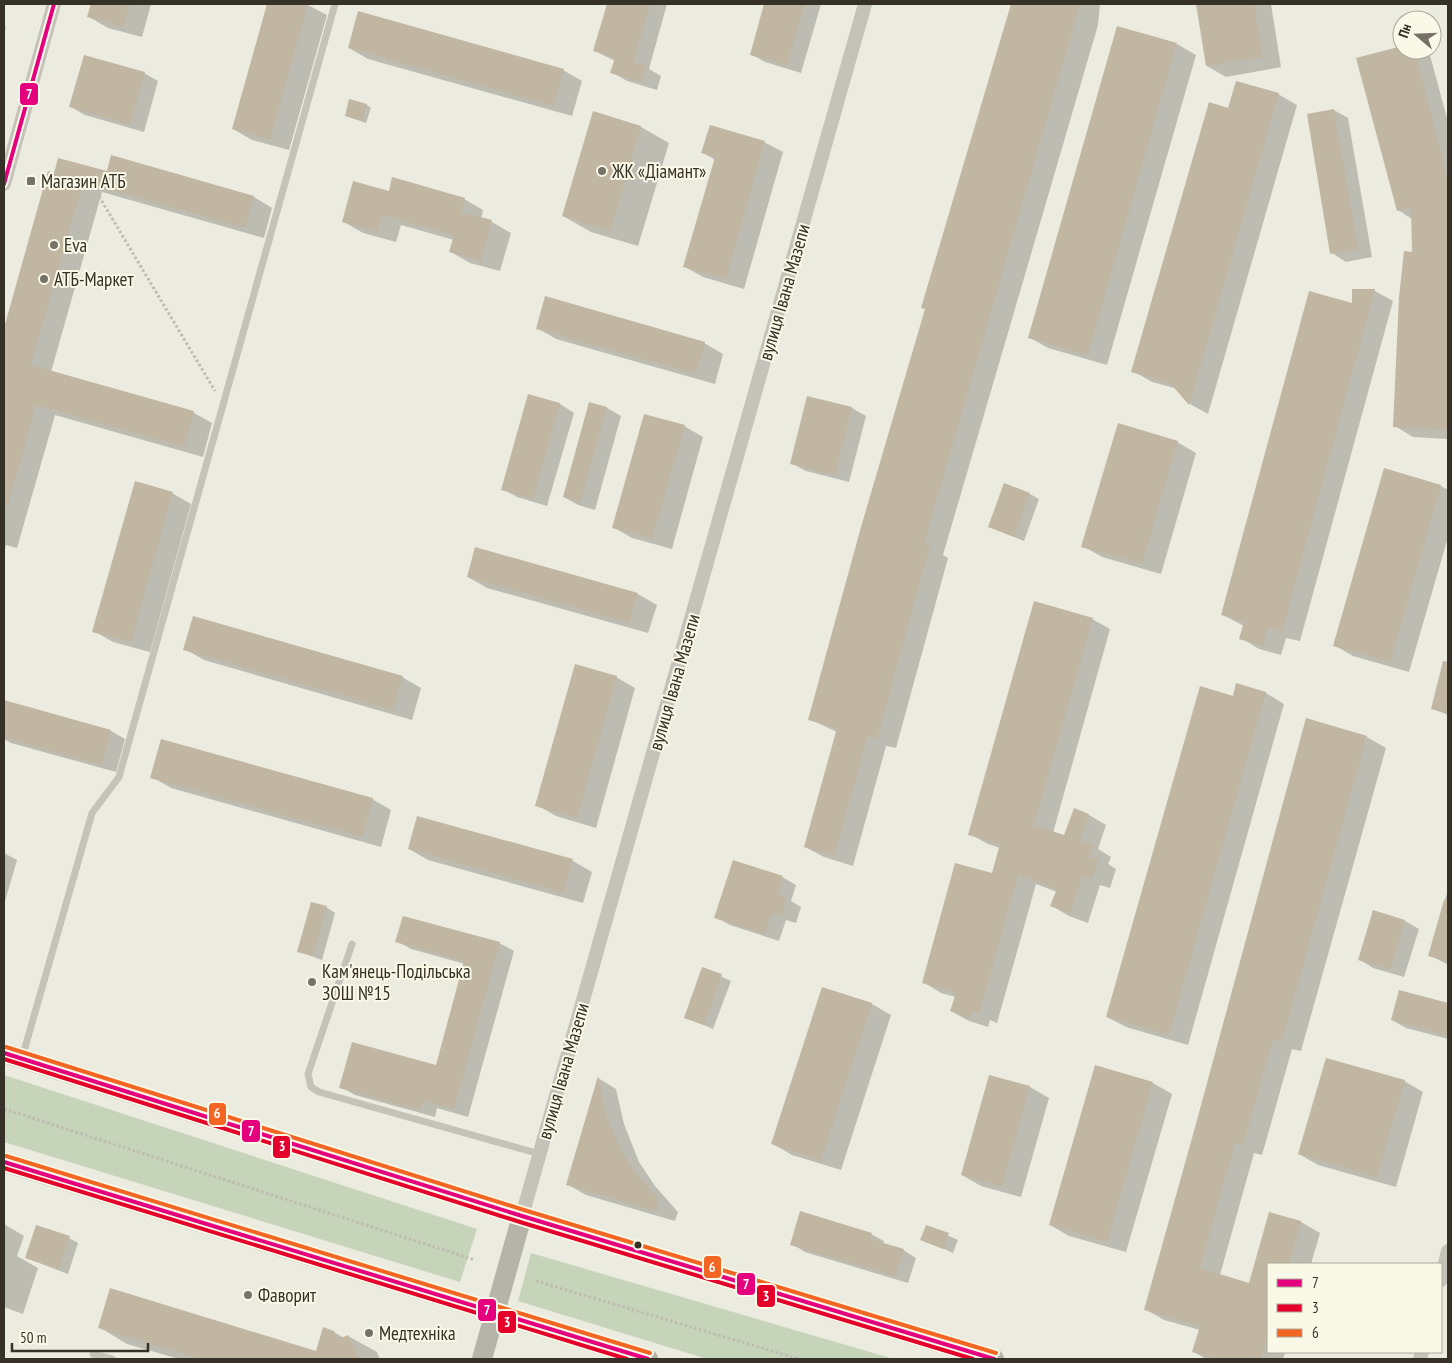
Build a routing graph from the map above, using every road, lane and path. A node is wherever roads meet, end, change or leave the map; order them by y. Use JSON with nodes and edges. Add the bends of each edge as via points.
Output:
{"nodes":[{"id":1,"x":54,"y":4,"type":"edge"},
{"id":2,"x":335,"y":4,"type":"edge"},
{"id":3,"x":865,"y":4,"type":"edge"},
{"id":4,"x":4,"y":184,"type":"edge"},
{"id":5,"x":94,"y":188,"type":"dead end"},
{"id":6,"x":223,"y":404,"type":"junction"},
{"id":7,"x":352,"y":944,"type":"dead end"},
{"id":8,"x":13,"y":1055,"type":"edge"},
{"id":9,"x":4,"y":1109,"type":"edge"},
{"id":10,"x":540,"y":1154,"type":"junction"},
{"id":11,"x":4,"y":1162,"type":"edge"},
{"id":12,"x":522,"y":1216,"type":"junction"},
{"id":13,"x":1448,"y":1252,"type":"edge"},
{"id":14,"x":475,"y":1260,"type":"dead end"},
{"id":15,"x":1442,"y":1276,"type":"edge"},
{"id":16,"x":536,"y":1280,"type":"dead end"},
{"id":17,"x":494,"y":1313,"type":"junction"},
{"id":18,"x":94,"y":1354,"type":"dead end"},
{"id":19,"x":112,"y":1359,"type":"edge"},
{"id":20,"x":482,"y":1359,"type":"edge"},
{"id":21,"x":648,"y":1359,"type":"edge"},
{"id":22,"x":799,"y":1359,"type":"edge"},
{"id":23,"x":994,"y":1359,"type":"edge"}],
"edges":[{"from":1,"to":4,"type":"street"},
{"from":2,"to":6,"type":"lane"},
{"from":3,"to":10,"type":"street","name":"вулиця Івана Мазепи"},
{"from":5,"to":6,"type":"path"},
{"from":6,"to":8,"type":"lane","via":[[119,777],[92,813]]},
{"from":7,"to":10,"type":"lane","via":[[308,1074],[311,1087],[319,1092]]},
{"from":8,"to":12,"type":"main road"},
{"from":9,"to":14,"type":"path"},
{"from":10,"to":12,"type":"street","name":"вулиця Івана Мазепи"},
{"from":11,"to":17,"type":"main road"},
{"from":12,"to":17,"type":"main road","name":"вулиця Івана Мазепи"},
{"from":12,"to":23,"type":"main road"},
{"from":13,"to":15,"type":"street"},
{"from":16,"to":22,"type":"path"},
{"from":17,"to":20,"type":"main road","name":"вулиця Івана Мазепи"},
{"from":17,"to":21,"type":"main road"},
{"from":18,"to":19,"type":"lane"}]}
